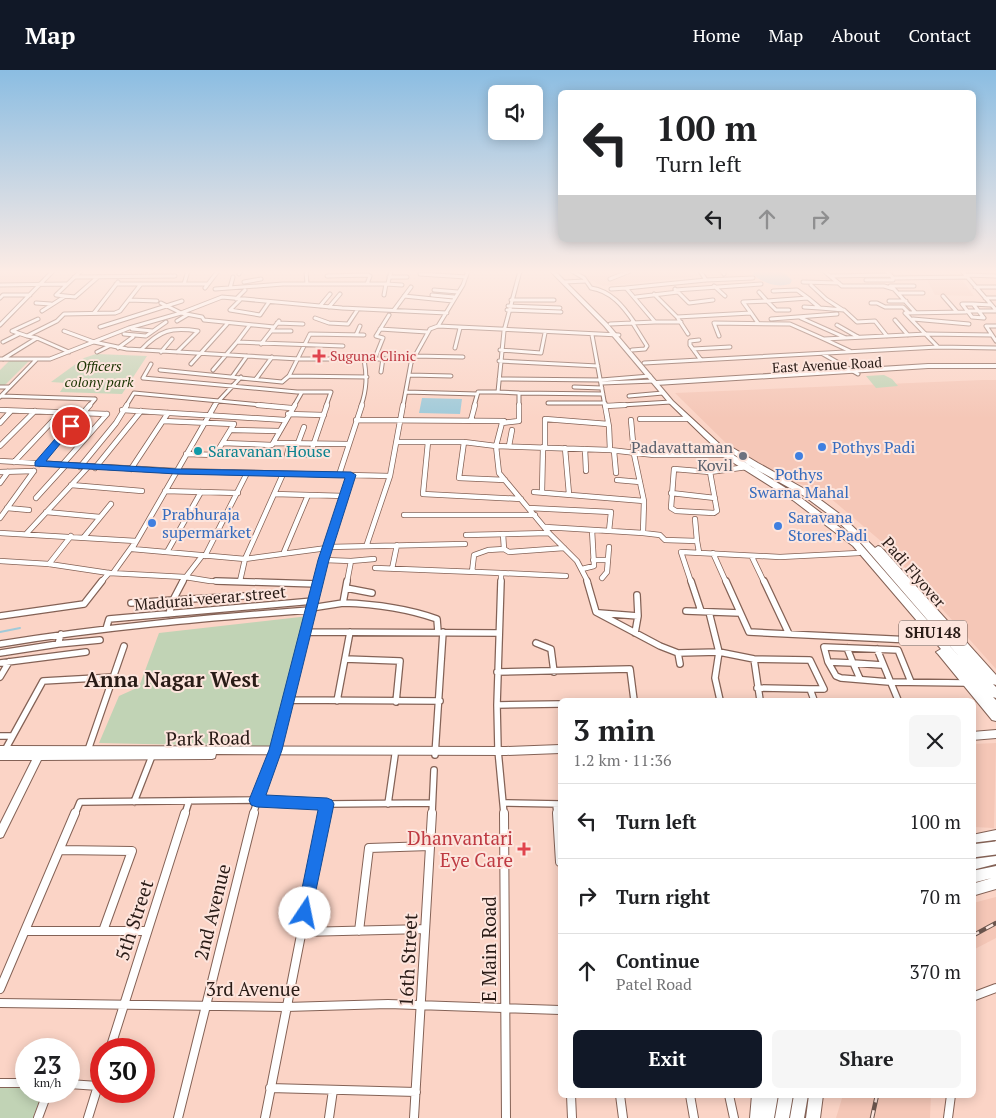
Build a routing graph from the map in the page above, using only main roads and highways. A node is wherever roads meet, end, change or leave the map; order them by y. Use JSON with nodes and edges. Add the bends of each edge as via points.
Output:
{"nodes":[{"id":1,"x":602,"y":320,"type":"edge"},
{"id":2,"x":606,"y":320,"type":"edge"},
{"id":3,"x":617,"y":335,"type":"junction"},
{"id":4,"x":996,"y":368,"type":"edge"},
{"id":5,"x":658,"y":384,"type":"junction"},
{"id":6,"x":861,"y":547,"type":"junction"},
{"id":7,"x":873,"y":557,"type":"junction"},
{"id":8,"x":996,"y":681,"type":"edge"},
{"id":9,"x":996,"y":694,"type":"edge"},
{"id":10,"x":996,"y":707,"type":"edge"},
{"id":11,"x":996,"y":716,"type":"edge"},
{"id":12,"x":996,"y":734,"type":"edge"},
{"id":13,"x":976,"y":736,"type":"edge"},
{"id":14,"x":558,"y":749,"type":"edge"},
{"id":15,"x":2,"y":752,"type":"edge"},
{"id":16,"x":275,"y":752,"type":"junction"},
{"id":17,"x":435,"y":752,"type":"junction"},
{"id":18,"x":39,"y":753,"type":"junction"},
{"id":19,"x":0,"y":834,"type":"edge"},
{"id":20,"x":996,"y":835,"type":"edge"},
{"id":21,"x":978,"y":839,"type":"edge"},
{"id":22,"x":996,"y":848,"type":"edge"},
{"id":23,"x":976,"y":850,"type":"edge"},
{"id":24,"x":996,"y":858,"type":"edge"},
{"id":25,"x":976,"y":864,"type":"edge"},
{"id":26,"x":996,"y":872,"type":"edge"},
{"id":27,"x":976,"y":876,"type":"edge"},
{"id":28,"x":996,"y":883,"type":"edge"},
{"id":29,"x":976,"y":889,"type":"edge"},
{"id":30,"x":759,"y":1098,"type":"edge"},
{"id":31,"x":770,"y":1098,"type":"edge"},
{"id":32,"x":785,"y":1098,"type":"edge"},
{"id":33,"x":801,"y":1098,"type":"edge"},
{"id":34,"x":816,"y":1098,"type":"edge"},
{"id":35,"x":758,"y":1118,"type":"edge"},
{"id":36,"x":767,"y":1118,"type":"edge"},
{"id":37,"x":782,"y":1118,"type":"edge"},
{"id":38,"x":797,"y":1118,"type":"edge"},
{"id":39,"x":813,"y":1118,"type":"edge"}],
"edges":[{"from":1,"to":3,"type":"main road","number":"SHU148"},
{"from":2,"to":3,"type":"main road","number":"SHU148"},
{"from":3,"to":5,"type":"main road","number":"SHU148"},
{"from":3,"to":5,"type":"main road","number":"SHU148","via":[[644,363]]},
{"from":4,"to":5,"type":"main road","name":"East Avenue Road"},
{"from":4,"to":5,"type":"main road","name":"East Avenue Road","via":[[949,365]]},
{"from":5,"to":6,"type":"main road","number":"SHU148","via":[[687,419],[728,455],[815,512]]},
{"from":5,"to":6,"type":"main road","number":"SHU148","via":[[710,435],[807,494],[838,518]]},
{"from":6,"to":7,"type":"main road","name":"Padi Flyover","number":"SHU148"},
{"from":6,"to":8,"type":"main road","via":[[880,550]]},
{"from":6,"to":11,"type":"main road","via":[[932,641]]},
{"from":7,"to":9,"type":"main road","name":"Padi Flyover","number":"SHU148"},
{"from":7,"to":10,"type":"main road","name":"Padi Flyover","number":"SHU148"},
{"from":12,"to":13,"type":"main road"},
{"from":14,"to":17,"type":"main road","name":"Park Road"},
{"from":15,"to":18,"type":"main road","name":"Park Road"},
{"from":16,"to":17,"type":"main road","name":"Park Road"},
{"from":16,"to":17,"type":"main road","name":"Park Road","via":[[395,755]]},
{"from":16,"to":18,"type":"main road","name":"Park Road","via":[[88,750]]},
{"from":16,"to":18,"type":"main road","name":"Park Road","via":[[152,756]]},
{"from":18,"to":19,"type":"main road"},
{"from":20,"to":21,"type":"main road"},
{"from":21,"to":24,"type":"main road"},
{"from":22,"to":23,"type":"main road","bridge":true},
{"from":24,"to":25,"type":"main road"},
{"from":26,"to":27,"type":"main road"},
{"from":28,"to":29,"type":"main road"},
{"from":30,"to":35,"type":"main road"},
{"from":31,"to":36,"type":"main road"},
{"from":32,"to":37,"type":"main road"},
{"from":33,"to":38,"type":"main road"},
{"from":34,"to":39,"type":"main road"}]}
